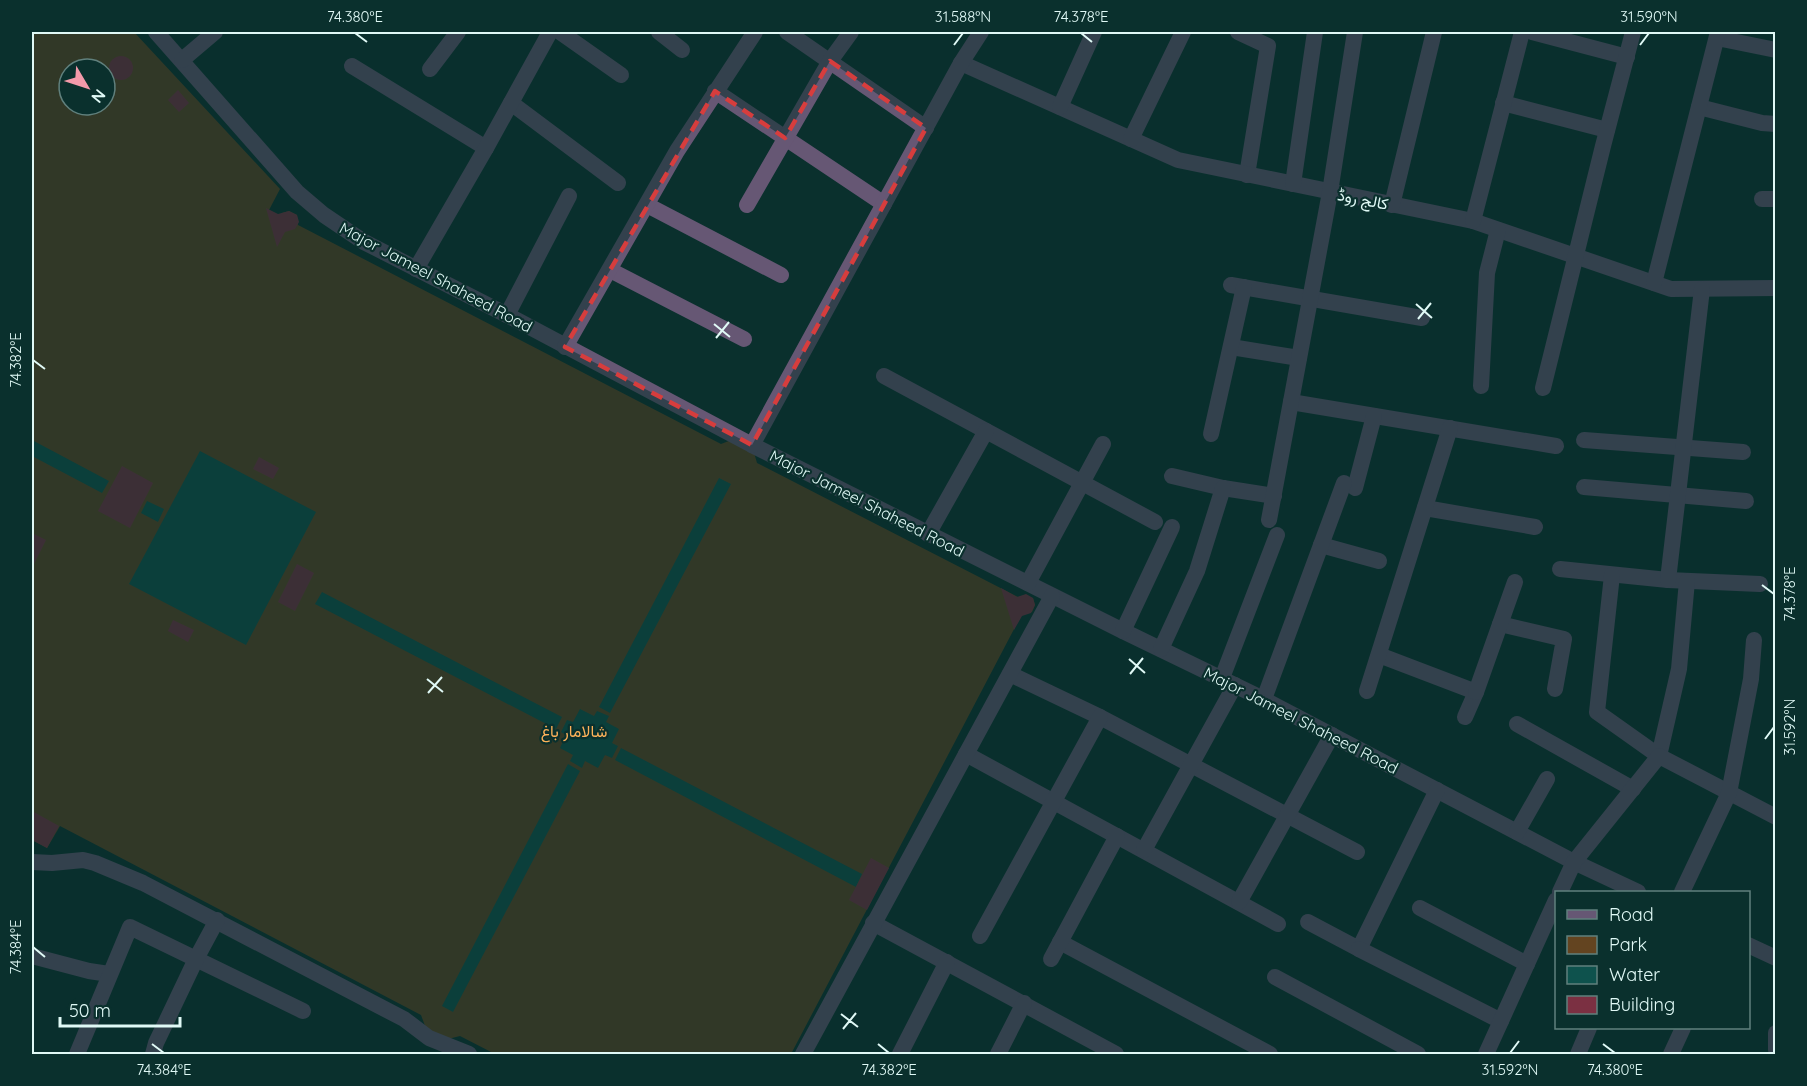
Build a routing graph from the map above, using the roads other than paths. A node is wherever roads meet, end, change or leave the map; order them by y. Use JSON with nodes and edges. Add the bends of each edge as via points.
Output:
{"nodes":[{"id":1,"x":156,"y":32,"type":"edge"},
{"id":2,"x":215,"y":32,"type":"edge"},
{"id":3,"x":458,"y":32,"type":"edge"},
{"id":4,"x":550,"y":32,"type":"edge"},
{"id":5,"x":560,"y":32,"type":"edge"},
{"id":6,"x":659,"y":32,"type":"edge"},
{"id":7,"x":755,"y":32,"type":"edge"},
{"id":8,"x":788,"y":32,"type":"edge"},
{"id":9,"x":851,"y":32,"type":"edge"},
{"id":10,"x":981,"y":32,"type":"edge"},
{"id":11,"x":1094,"y":32,"type":"edge"},
{"id":12,"x":1184,"y":32,"type":"edge"},
{"id":13,"x":1238,"y":32,"type":"edge"},
{"id":14,"x":1315,"y":32,"type":"edge"},
{"id":15,"x":1354,"y":32,"type":"edge"},
{"id":16,"x":1434,"y":32,"type":"edge"},
{"id":17,"x":1522,"y":32,"type":"edge"},
{"id":18,"x":1532,"y":32,"type":"edge"},
{"id":19,"x":1634,"y":32,"type":"edge"},
{"id":20,"x":1718,"y":35,"type":"edge"},
{"id":21,"x":682,"y":50,"type":"dead end"},
{"id":22,"x":1776,"y":50,"type":"edge"},
{"id":23,"x":1627,"y":57,"type":"junction"},
{"id":24,"x":182,"y":60,"type":"junction"},
{"id":25,"x":830,"y":61,"type":"junction"},
{"id":26,"x":961,"y":63,"type":"junction"},
{"id":27,"x":352,"y":66,"type":"dead end"},
{"id":28,"x":430,"y":69,"type":"dead end"},
{"id":29,"x":621,"y":75,"type":"dead end"},
{"id":30,"x":715,"y":91,"type":"junction"},
{"id":31,"x":511,"y":103,"type":"junction"},
{"id":32,"x":1503,"y":104,"type":"junction"},
{"id":33,"x":1060,"y":107,"type":"junction"},
{"id":34,"x":1699,"y":107,"type":"junction"},
{"id":35,"x":1776,"y":124,"type":"edge"},
{"id":36,"x":926,"y":128,"type":"junction"},
{"id":37,"x":1607,"y":130,"type":"junction"},
{"id":38,"x":785,"y":138,"type":"junction"},
{"id":39,"x":1131,"y":139,"type":"junction"},
{"id":40,"x":486,"y":148,"type":"junction"},
{"id":41,"x":1248,"y":175,"type":"junction"},
{"id":42,"x":618,"y":183,"type":"dead end"},
{"id":43,"x":1293,"y":184,"type":"junction"},
{"id":44,"x":1330,"y":192,"type":"junction"},
{"id":45,"x":569,"y":196,"type":"dead end"},
{"id":46,"x":884,"y":204,"type":"junction"},
{"id":47,"x":647,"y":205,"type":"junction"},
{"id":48,"x":747,"y":205,"type":"dead end"},
{"id":49,"x":1392,"y":205,"type":"junction"},
{"id":50,"x":1473,"y":221,"type":"junction"},
{"id":51,"x":1498,"y":230,"type":"junction"},
{"id":52,"x":1576,"y":256,"type":"junction"},
{"id":53,"x":416,"y":269,"type":"junction"},
{"id":54,"x":610,"y":270,"type":"junction"},
{"id":55,"x":781,"y":275,"type":"dead end"},
{"id":56,"x":1654,"y":283,"type":"junction"},
{"id":57,"x":1776,"y":288,"type":"edge"},
{"id":58,"x":1702,"y":289,"type":"junction"},
{"id":59,"x":1310,"y":298,"type":"junction"},
{"id":60,"x":507,"y":315,"type":"junction"},
{"id":61,"x":1422,"y":318,"type":"dead end"},
{"id":62,"x":744,"y":339,"type":"dead end"},
{"id":63,"x":565,"y":347,"type":"junction"},
{"id":64,"x":1231,"y":347,"type":"junction"},
{"id":65,"x":1299,"y":358,"type":"junction"},
{"id":66,"x":884,"y":376,"type":"dead end"},
{"id":67,"x":1481,"y":386,"type":"dead end"},
{"id":68,"x":1543,"y":388,"type":"dead end"},
{"id":69,"x":1291,"y":402,"type":"junction"},
{"id":70,"x":1374,"y":416,"type":"junction"},
{"id":71,"x":1450,"y":428,"type":"junction"},
{"id":72,"x":986,"y":431,"type":"junction"},
{"id":73,"x":1211,"y":434,"type":"dead end"},
{"id":74,"x":1584,"y":440,"type":"dead end"},
{"id":75,"x":1103,"y":444,"type":"dead end"},
{"id":76,"x":752,"y":445,"type":"junction"},
{"id":77,"x":1556,"y":446,"type":"dead end"},
{"id":78,"x":1683,"y":447,"type":"junction"},
{"id":79,"x":1743,"y":452,"type":"dead end"},
{"id":80,"x":1172,"y":476,"type":"dead end"},
{"id":81,"x":1082,"y":483,"type":"junction"},
{"id":82,"x":1584,"y":487,"type":"dead end"},
{"id":83,"x":1223,"y":488,"type":"junction"},
{"id":84,"x":1678,"y":494,"type":"junction"},
{"id":85,"x":1274,"y":496,"type":"junction"},
{"id":86,"x":1746,"y":501,"type":"dead end"},
{"id":87,"x":1425,"y":508,"type":"junction"},
{"id":88,"x":1155,"y":522,"type":"dead end"},
{"id":89,"x":1172,"y":527,"type":"dead end"},
{"id":90,"x":1535,"y":527,"type":"dead end"},
{"id":91,"x":928,"y":534,"type":"junction"},
{"id":92,"x":1321,"y":545,"type":"junction"},
{"id":93,"x":1379,"y":561,"type":"dead end"},
{"id":94,"x":1560,"y":569,"type":"dead end"},
{"id":95,"x":1612,"y":575,"type":"junction"},
{"id":96,"x":1668,"y":580,"type":"junction"},
{"id":97,"x":1687,"y":581,"type":"junction"},
{"id":98,"x":1515,"y":582,"type":"dead end"},
{"id":99,"x":1028,"y":583,"type":"junction"},
{"id":100,"x":1760,"y":584,"type":"dead end"},
{"id":101,"x":1052,"y":596,"type":"junction"},
{"id":102,"x":1500,"y":624,"type":"junction"},
{"id":103,"x":1123,"y":631,"type":"junction"},
{"id":104,"x":1754,"y":640,"type":"dead end"},
{"id":105,"x":1161,"y":649,"type":"junction"},
{"id":106,"x":1379,"y":655,"type":"junction"},
{"id":107,"x":1010,"y":674,"type":"junction"},
{"id":108,"x":1228,"y":682,"type":"junction"},
{"id":109,"x":1555,"y":689,"type":"dead end"},
{"id":110,"x":1368,"y":691,"type":"dead end"},
{"id":111,"x":1476,"y":692,"type":"junction"},
{"id":112,"x":1264,"y":699,"type":"junction"},
{"id":113,"x":1100,"y":717,"type":"junction"},
{"id":114,"x":1465,"y":717,"type":"dead end"},
{"id":115,"x":1517,"y":724,"type":"dead end"},
{"id":116,"x":1332,"y":735,"type":"junction"},
{"id":117,"x":966,"y":754,"type":"junction"},
{"id":118,"x":1659,"y":756,"type":"junction"},
{"id":119,"x":1191,"y":765,"type":"junction"},
{"id":120,"x":1547,"y":779,"type":"dead end"},
{"id":121,"x":1632,"y":789,"type":"junction"},
{"id":122,"x":1437,"y":790,"type":"junction"},
{"id":123,"x":1729,"y":793,"type":"junction"},
{"id":124,"x":1054,"y":801,"type":"junction"},
{"id":125,"x":1287,"y":815,"type":"junction"},
{"id":126,"x":1776,"y":817,"type":"edge"},
{"id":127,"x":1517,"y":832,"type":"junction"},
{"id":128,"x":1117,"y":836,"type":"junction"},
{"id":129,"x":1144,"y":850,"type":"junction"},
{"id":130,"x":1357,"y":852,"type":"dead end"},
{"id":131,"x":32,"y":862,"type":"edge"},
{"id":132,"x":1574,"y":862,"type":"junction"},
{"id":133,"x":1560,"y":891,"type":"edge"},
{"id":134,"x":1636,"y":891,"type":"edge"},
{"id":135,"x":1682,"y":891,"type":"edge"},
{"id":136,"x":1239,"y":902,"type":"junction"},
{"id":137,"x":1555,"y":904,"type":"edge"},
{"id":138,"x":1420,"y":908,"type":"dead end"},
{"id":139,"x":217,"y":920,"type":"junction"},
{"id":140,"x":1308,"y":922,"type":"dead end"},
{"id":141,"x":873,"y":923,"type":"junction"},
{"id":142,"x":1278,"y":924,"type":"dead end"},
{"id":143,"x":980,"y":936,"type":"dead end"},
{"id":144,"x":1060,"y":942,"type":"junction"},
{"id":145,"x":1750,"y":945,"type":"edge"},
{"id":146,"x":1359,"y":949,"type":"junction"},
{"id":147,"x":32,"y":956,"type":"edge"},
{"id":148,"x":1776,"y":958,"type":"edge"},
{"id":149,"x":196,"y":959,"type":"junction"},
{"id":150,"x":1051,"y":959,"type":"dead end"},
{"id":151,"x":947,"y":962,"type":"junction"},
{"id":152,"x":1527,"y":964,"type":"junction"},
{"id":153,"x":109,"y":974,"type":"junction"},
{"id":154,"x":1275,"y":977,"type":"dead end"},
{"id":155,"x":1024,"y":1003,"type":"junction"},
{"id":156,"x":303,"y":1011,"type":"dead end"},
{"id":157,"x":1501,"y":1021,"type":"junction"},
{"id":158,"x":1589,"y":1029,"type":"edge"},
{"id":159,"x":1683,"y":1029,"type":"edge"},
{"id":160,"x":1776,"y":1033,"type":"edge"},
{"id":161,"x":1776,"y":1050,"type":"edge"},
{"id":162,"x":1105,"y":1052,"type":"edge"},
{"id":163,"x":78,"y":1054,"type":"edge"},
{"id":164,"x":153,"y":1054,"type":"edge"},
{"id":165,"x":470,"y":1054,"type":"edge"},
{"id":166,"x":803,"y":1054,"type":"edge"},
{"id":167,"x":900,"y":1054,"type":"edge"},
{"id":168,"x":998,"y":1054,"type":"edge"},
{"id":169,"x":1270,"y":1054,"type":"edge"},
{"id":170,"x":1418,"y":1054,"type":"edge"},
{"id":171,"x":1486,"y":1054,"type":"edge"},
{"id":172,"x":1578,"y":1054,"type":"edge"},
{"id":173,"x":1671,"y":1054,"type":"edge"}],
"edges":[{"from":1,"to":24,"type":"street","name":"Major Jameel Shaheed Road"},
{"from":2,"to":24,"type":"street"},
{"from":3,"to":28,"type":"street"},
{"from":4,"to":31,"type":"street"},
{"from":5,"to":29,"type":"street"},
{"from":6,"to":21,"type":"street"},
{"from":7,"to":30,"type":"street"},
{"from":8,"to":25,"type":"street"},
{"from":9,"to":25,"type":"street"},
{"from":10,"to":26,"type":"street"},
{"from":11,"to":33,"type":"street"},
{"from":12,"to":39,"type":"street"},
{"from":13,"to":41,"type":"street","via":[[1268,46]]},
{"from":14,"to":43,"type":"street"},
{"from":15,"to":44,"type":"street"},
{"from":16,"to":49,"type":"street"},
{"from":17,"to":32,"type":"street"},
{"from":18,"to":23,"type":"street"},
{"from":19,"to":23,"type":"street"},
{"from":20,"to":22,"type":"street"},
{"from":20,"to":34,"type":"street"},
{"from":23,"to":37,"type":"street"},
{"from":24,"to":53,"type":"street","name":"Major Jameel Shaheed Road","via":[[297,192],[364,242]]},
{"from":25,"to":36,"type":"street"},
{"from":25,"to":38,"type":"street"},
{"from":26,"to":33,"type":"street","name":"کالج روڈ"},
{"from":26,"to":36,"type":"street"},
{"from":27,"to":40,"type":"street"},
{"from":30,"to":38,"type":"street"},
{"from":30,"to":47,"type":"street"},
{"from":31,"to":40,"type":"street"},
{"from":31,"to":42,"type":"street"},
{"from":32,"to":37,"type":"street"},
{"from":32,"to":50,"type":"street"},
{"from":33,"to":39,"type":"street","name":"کالج روڈ"},
{"from":34,"to":35,"type":"street"},
{"from":34,"to":56,"type":"street"},
{"from":36,"to":46,"type":"street"},
{"from":37,"to":52,"type":"street"},
{"from":38,"to":46,"type":"street"},
{"from":38,"to":48,"type":"street"},
{"from":39,"to":41,"type":"street","name":"کالج روڈ","via":[[1178,160]]},
{"from":40,"to":53,"type":"street"},
{"from":41,"to":43,"type":"street","name":"کالج روڈ"},
{"from":43,"to":44,"type":"street","name":"کالج روڈ"},
{"from":44,"to":49,"type":"street","name":"کالج روڈ"},
{"from":44,"to":59,"type":"street"},
{"from":45,"to":60,"type":"street"},
{"from":46,"to":76,"type":"street"},
{"from":47,"to":54,"type":"street"},
{"from":47,"to":55,"type":"street"},
{"from":49,"to":50,"type":"street","name":"کالج روڈ"},
{"from":50,"to":51,"type":"street","name":"کالج روڈ"},
{"from":51,"to":52,"type":"street","name":"کالج روڈ"},
{"from":51,"to":67,"type":"street","via":[[1487,273]]},
{"from":52,"to":56,"type":"street","name":"کالج روڈ"},
{"from":52,"to":68,"type":"street"},
{"from":53,"to":60,"type":"street","name":"Major Jameel Shaheed Road"},
{"from":54,"to":62,"type":"street"},
{"from":54,"to":63,"type":"street"},
{"from":56,"to":58,"type":"street","name":"کالج روڈ","via":[[1671,289]]},
{"from":57,"to":58,"type":"street","name":"کالج روڈ"},
{"from":58,"to":78,"type":"street"},
{"from":59,"to":61,"type":"street"},
{"from":59,"to":64,"type":"street","via":[[1238,286]]},
{"from":59,"to":65,"type":"street"},
{"from":60,"to":63,"type":"street","name":"Major Jameel Shaheed Road"},
{"from":63,"to":76,"type":"street","name":"Major Jameel Shaheed Road"},
{"from":64,"to":65,"type":"street"},
{"from":64,"to":73,"type":"street"},
{"from":65,"to":69,"type":"street"},
{"from":66,"to":72,"type":"street"},
{"from":69,"to":70,"type":"street"},
{"from":69,"to":85,"type":"street"},
{"from":70,"to":71,"type":"street"},
{"from":70,"to":92,"type":"street","via":[[1350,486]]},
{"from":71,"to":77,"type":"street"},
{"from":71,"to":87,"type":"street"},
{"from":72,"to":81,"type":"street"},
{"from":72,"to":91,"type":"street"},
{"from":74,"to":78,"type":"street"},
{"from":75,"to":81,"type":"street"},
{"from":76,"to":91,"type":"street","name":"Major Jameel Shaheed Road"},
{"from":78,"to":79,"type":"street"},
{"from":78,"to":84,"type":"street"},
{"from":80,"to":83,"type":"street"},
{"from":81,"to":88,"type":"street"},
{"from":81,"to":99,"type":"street"},
{"from":82,"to":84,"type":"street"},
{"from":83,"to":85,"type":"street"},
{"from":83,"to":105,"type":"street","via":[[1197,571]]},
{"from":84,"to":86,"type":"street"},
{"from":84,"to":96,"type":"street"},
{"from":85,"to":108,"type":"street","via":[[1273,527]]},
{"from":87,"to":90,"type":"street"},
{"from":87,"to":106,"type":"street"},
{"from":89,"to":103,"type":"street"},
{"from":91,"to":99,"type":"street","name":"Major Jameel Shaheed Road"},
{"from":92,"to":93,"type":"street"},
{"from":92,"to":112,"type":"street"},
{"from":94,"to":95,"type":"street"},
{"from":95,"to":96,"type":"street"},
{"from":95,"to":118,"type":"street","via":[[1597,712]]},
{"from":96,"to":97,"type":"street"},
{"from":97,"to":100,"type":"street"},
{"from":97,"to":118,"type":"street","via":[[1679,669]]},
{"from":98,"to":102,"type":"street"},
{"from":99,"to":101,"type":"street","name":"Major Jameel Shaheed Road"},
{"from":101,"to":103,"type":"street","name":"Major Jameel Shaheed Road"},
{"from":101,"to":107,"type":"street"},
{"from":102,"to":109,"type":"street","via":[[1564,639]]},
{"from":102,"to":111,"type":"street"},
{"from":103,"to":105,"type":"street","name":"Major Jameel Shaheed Road"},
{"from":104,"to":123,"type":"street","via":[[1751,679]]},
{"from":105,"to":108,"type":"street","name":"Major Jameel Shaheed Road"},
{"from":106,"to":110,"type":"street"},
{"from":106,"to":111,"type":"street"},
{"from":107,"to":113,"type":"street"},
{"from":107,"to":117,"type":"street"},
{"from":108,"to":112,"type":"street","name":"Major Jameel Shaheed Road"},
{"from":108,"to":119,"type":"street"},
{"from":111,"to":114,"type":"street"},
{"from":112,"to":116,"type":"street","name":"Major Jameel Shaheed Road"},
{"from":113,"to":119,"type":"street"},
{"from":113,"to":124,"type":"street"},
{"from":115,"to":121,"type":"street"},
{"from":116,"to":122,"type":"street","name":"Major Jameel Shaheed Road"},
{"from":116,"to":125,"type":"street"},
{"from":117,"to":124,"type":"street"},
{"from":117,"to":141,"type":"street"},
{"from":118,"to":121,"type":"street"},
{"from":118,"to":123,"type":"street"},
{"from":119,"to":125,"type":"street"},
{"from":119,"to":129,"type":"street"},
{"from":120,"to":127,"type":"street"},
{"from":121,"to":132,"type":"street"},
{"from":122,"to":127,"type":"street","name":"Major Jameel Shaheed Road"},
{"from":122,"to":146,"type":"street"},
{"from":123,"to":126,"type":"street"},
{"from":123,"to":135,"type":"street"},
{"from":124,"to":128,"type":"street"},
{"from":124,"to":143,"type":"street"},
{"from":125,"to":130,"type":"street"},
{"from":125,"to":136,"type":"street"},
{"from":127,"to":132,"type":"street","name":"Major Jameel Shaheed Road"},
{"from":128,"to":129,"type":"street"},
{"from":128,"to":144,"type":"street"},
{"from":129,"to":136,"type":"street"},
{"from":131,"to":139,"type":"street","via":[[95,863]]},
{"from":132,"to":133,"type":"street"},
{"from":132,"to":134,"type":"street","name":"Major Jameel Shaheed Road"},
{"from":136,"to":142,"type":"street"},
{"from":137,"to":152,"type":"street"},
{"from":138,"to":152,"type":"street"},
{"from":139,"to":149,"type":"street"},
{"from":139,"to":165,"type":"street","via":[[404,1019],[429,1038]]},
{"from":140,"to":146,"type":"street"},
{"from":141,"to":151,"type":"street"},
{"from":141,"to":166,"type":"street"},
{"from":144,"to":150,"type":"street"},
{"from":144,"to":169,"type":"street"},
{"from":145,"to":148,"type":"street"},
{"from":146,"to":157,"type":"street"},
{"from":147,"to":153,"type":"street"},
{"from":149,"to":153,"type":"street","via":[[130,927]]},
{"from":149,"to":156,"type":"street"},
{"from":149,"to":164,"type":"street"},
{"from":151,"to":155,"type":"street"},
{"from":151,"to":167,"type":"street"},
{"from":152,"to":157,"type":"street"},
{"from":153,"to":163,"type":"street"},
{"from":154,"to":170,"type":"street"},
{"from":155,"to":162,"type":"street"},
{"from":155,"to":168,"type":"street"},
{"from":157,"to":171,"type":"street"},
{"from":158,"to":172,"type":"street"},
{"from":159,"to":173,"type":"street"},
{"from":160,"to":161,"type":"street"}]}
